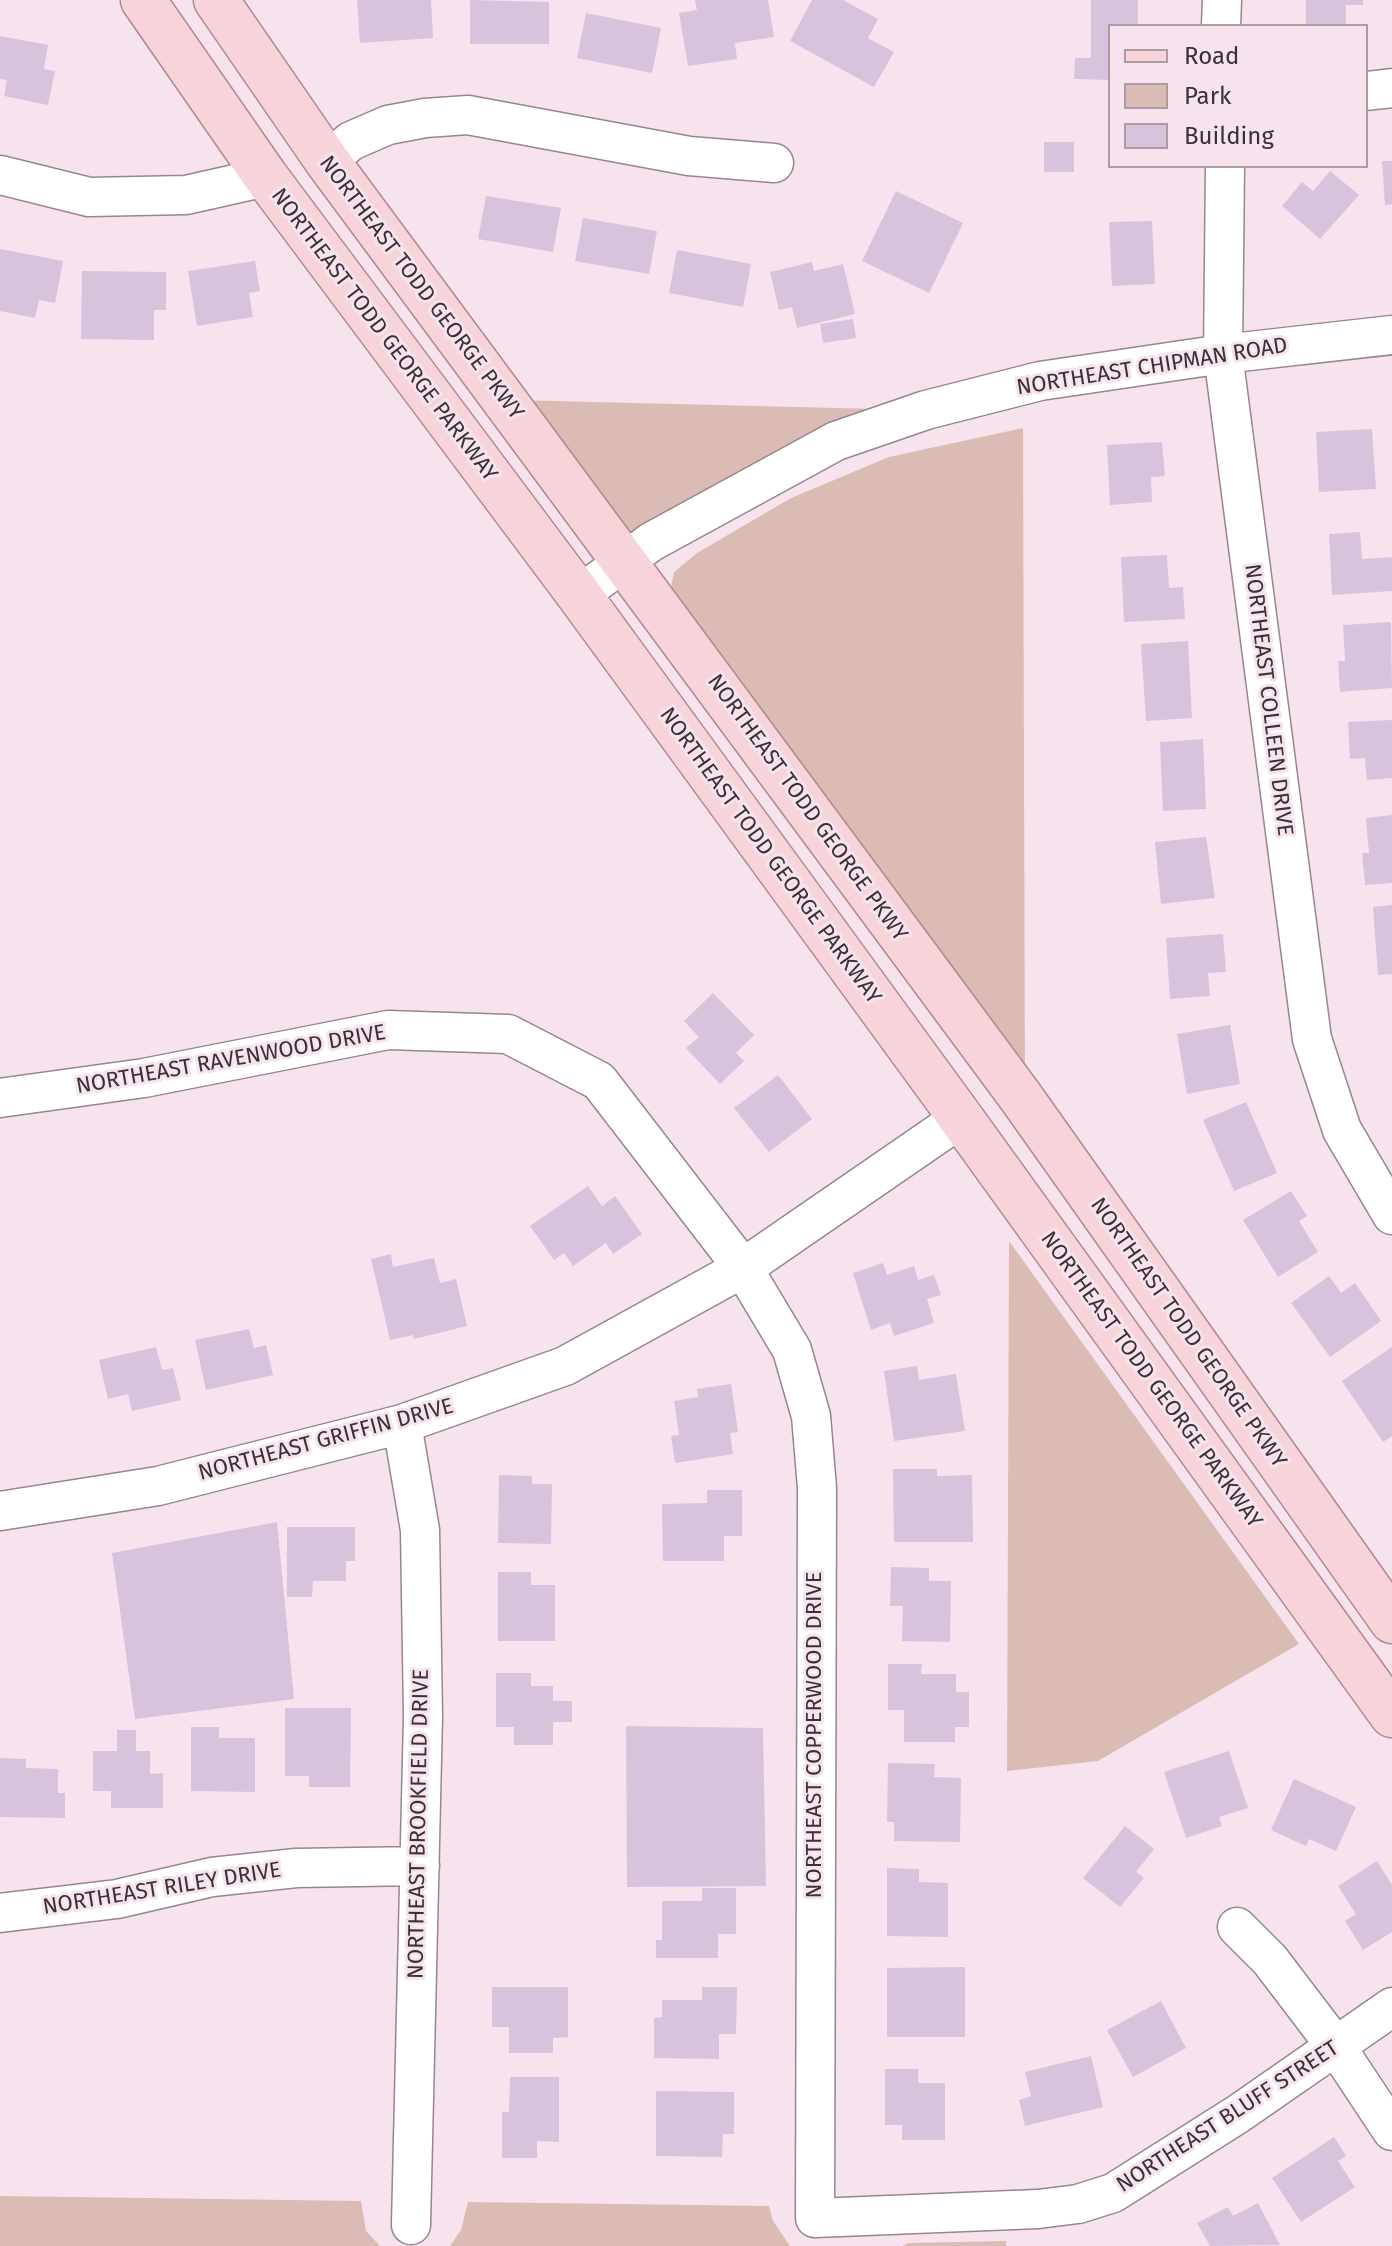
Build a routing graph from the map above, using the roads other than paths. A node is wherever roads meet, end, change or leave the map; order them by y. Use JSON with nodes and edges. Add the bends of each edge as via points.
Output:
{"nodes":[{"id":1,"x":143,"y":0,"type":"edge"},
{"id":2,"x":216,"y":0,"type":"edge"},
{"id":3,"x":1222,"y":0,"type":"edge"},
{"id":4,"x":1221,"y":24,"type":"edge"},
{"id":5,"x":1392,"y":88,"type":"edge"},
{"id":6,"x":1368,"y":91,"type":"edge"},
{"id":7,"x":327,"y":161,"type":"junction"},
{"id":8,"x":774,"y":163,"type":"dead end"},
{"id":9,"x":1225,"y":168,"type":"edge"},
{"id":10,"x":0,"y":175,"type":"edge"},
{"id":11,"x":266,"y":177,"type":"junction"},
{"id":12,"x":1392,"y":335,"type":"edge"},
{"id":13,"x":1223,"y":354,"type":"junction"},
{"id":14,"x":624,"y":561,"type":"junction"},
{"id":15,"x":579,"y":595,"type":"junction"},
{"id":16,"x":0,"y":1098,"type":"edge"},
{"id":17,"x":961,"y":1118,"type":"junction"},
{"id":18,"x":1392,"y":1215,"type":"edge"},
{"id":19,"x":743,"y":1268,"type":"junction"},
{"id":20,"x":402,"y":1424,"type":"junction"},
{"id":21,"x":0,"y":1511,"type":"edge"},
{"id":22,"x":1392,"y":1621,"type":"edge"},
{"id":23,"x":1392,"y":1715,"type":"edge"},
{"id":24,"x":420,"y":1866,"type":"junction"},
{"id":25,"x":0,"y":1913,"type":"edge"},
{"id":26,"x":1237,"y":1927,"type":"dead end"},
{"id":27,"x":1392,"y":2007,"type":"edge"},
{"id":28,"x":1337,"y":2048,"type":"junction"},
{"id":29,"x":1392,"y":2131,"type":"edge"},
{"id":30,"x":815,"y":2218,"type":"joint"},
{"id":31,"x":411,"y":2225,"type":"dead end"}],
"edges":[{"from":1,"to":11,"type":"main road","name":"NORTHEAST TODD GEORGE PARKWAY"},
{"from":2,"to":7,"type":"main road","name":"NORTHEAST TODD GEORGE PKWY"},
{"from":3,"to":4,"type":"street"},
{"from":5,"to":6,"type":"street"},
{"from":7,"to":8,"type":"street","via":[[351,141],[388,125],[468,115],[689,156]]},
{"from":7,"to":14,"type":"main road","name":"NORTHEAST TODD GEORGE PKWY"},
{"from":9,"to":13,"type":"street","name":"NORTHEAST COLLEEN DRIVE"},
{"from":10,"to":11,"type":"street","via":[[89,197],[186,195]]},
{"from":11,"to":15,"type":"main road","name":"NORTHEAST TODD GEORGE PARKWAY"},
{"from":12,"to":13,"type":"street","name":"NORTHEAST CHIPMAN ROAD"},
{"from":13,"to":14,"type":"street","name":"NORTHEAST CHIPMAN ROAD","via":[[1040,381],[926,410],[836,441]]},
{"from":13,"to":18,"type":"street","name":"NORTHEAST COLLEEN DRIVE","via":[[1312,1039],[1342,1130]]},
{"from":14,"to":15,"type":"street","name":"NORTHEAST CHIPMAN ROAD"},
{"from":14,"to":22,"type":"main road","name":"NORTHEAST TODD GEORGE PKWY","via":[[1020,1096]]},
{"from":15,"to":17,"type":"main road","name":"NORTHEAST TODD GEORGE PARKWAY"},
{"from":16,"to":19,"type":"street","name":"NORTHEAST RAVENWOOD DRIVE","via":[[144,1078],[388,1030],[508,1034],[599,1081]]},
{"from":17,"to":19,"type":"street","name":"NORTHEAST GRIFFIN DRIVE"},
{"from":17,"to":23,"type":"main road","name":"NORTHEAST TODD GEORGE PARKWAY"},
{"from":19,"to":20,"type":"street","name":"NORTHEAST GRIFFIN DRIVE","via":[[565,1366]]},
{"from":19,"to":30,"type":"street","name":"NORTHEAST COPPERWOOD DRIVE","via":[[792,1350],[811,1416],[817,1488]]},
{"from":20,"to":21,"type":"street","name":"NORTHEAST GRIFFIN DRIVE","via":[[158,1486]]},
{"from":20,"to":24,"type":"street","name":"NORTHEAST BROOKFIELD DRIVE","via":[[420,1530]]},
{"from":24,"to":25,"type":"street","name":"NORTHEAST RILEY DRIVE","via":[[296,1868]]},
{"from":24,"to":31,"type":"street","name":"NORTHEAST BROOKFIELD DRIVE"},
{"from":26,"to":28,"type":"street","via":[[1270,1960]]},
{"from":27,"to":28,"type":"street","name":"NORTHEAST BLUFF STREET"},
{"from":28,"to":29,"type":"street"},
{"from":28,"to":30,"type":"street","name":"NORTHEAST BLUFF STREET","via":[[1113,2193],[1038,2209]]}]}
